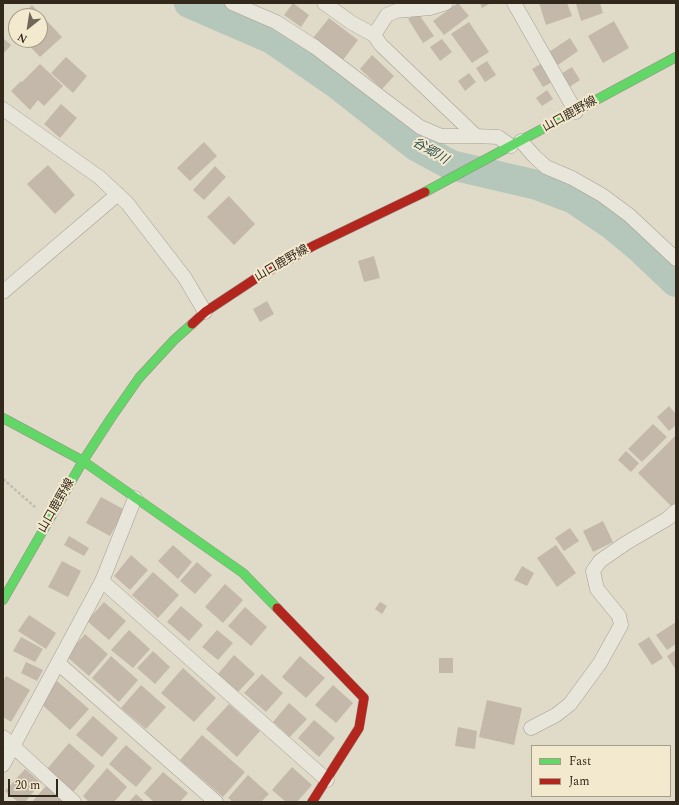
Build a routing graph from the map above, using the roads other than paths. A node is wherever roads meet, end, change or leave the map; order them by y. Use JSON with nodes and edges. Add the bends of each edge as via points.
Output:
{"nodes":[{"id":1,"x":232,"y":3,"type":"edge"},
{"id":2,"x":324,"y":3,"type":"edge"},
{"id":3,"x":446,"y":3,"type":"edge"},
{"id":4,"x":514,"y":3,"type":"edge"},
{"id":5,"x":374,"y":35,"type":"junction"},
{"id":6,"x":676,"y":57,"type":"edge"},
{"id":7,"x":3,"y":109,"type":"edge"},
{"id":8,"x":576,"y":112,"type":"junction"},
{"id":9,"x":476,"y":136,"type":"junction"},
{"id":10,"x":516,"y":144,"type":"junction"},
{"id":11,"x":118,"y":194,"type":"junction"},
{"id":12,"x":676,"y":259,"type":"edge"},
{"id":13,"x":3,"y":292,"type":"edge"},
{"id":14,"x":205,"y":312,"type":"junction"},
{"id":15,"x":3,"y":418,"type":"edge"},
{"id":16,"x":83,"y":461,"type":"junction"},
{"id":17,"x":135,"y":498,"type":"junction"},
{"id":18,"x":676,"y":511,"type":"edge"},
{"id":19,"x":102,"y":581,"type":"junction"},
{"id":20,"x":3,"y":600,"type":"edge"},
{"id":21,"x":58,"y":663,"type":"junction"},
{"id":22,"x":532,"y":728,"type":"dead end"},
{"id":23,"x":8,"y":741,"type":"edge"},
{"id":24,"x":3,"y":765,"type":"edge"},
{"id":25,"x":326,"y":780,"type":"junction"},
{"id":26,"x":74,"y":802,"type":"edge"},
{"id":27,"x":216,"y":802,"type":"edge"},
{"id":28,"x":312,"y":802,"type":"edge"}],
"edges":[{"from":1,"to":9,"type":"street","via":[[276,22],[315,47],[420,128],[441,136]]},
{"from":2,"to":5,"type":"street"},
{"from":3,"to":5,"type":"street","via":[[430,8],[396,11],[387,15]]},
{"from":4,"to":8,"type":"street"},
{"from":5,"to":9,"type":"street","via":[[381,45]]},
{"from":6,"to":8,"type":"main road","name":"山口鹿野線"},
{"from":7,"to":11,"type":"street","via":[[98,176]]},
{"from":8,"to":10,"type":"main road","name":"山口鹿野線"},
{"from":9,"to":10,"type":"street","via":[[498,137]]},
{"from":10,"to":12,"type":"street","via":[[546,167],[602,195],[629,215]]},
{"from":10,"to":14,"type":"main road","name":"山口鹿野線","via":[[443,183],[313,246],[258,277]]},
{"from":11,"to":13,"type":"street"},
{"from":11,"to":14,"type":"street","via":[[166,252]]},
{"from":14,"to":16,"type":"main road","name":"山口鹿野線","via":[[174,340],[139,378]]},
{"from":15,"to":16,"type":"main road"},
{"from":16,"to":17,"type":"main road"},
{"from":16,"to":20,"type":"main road","name":"山口鹿野線"},
{"from":17,"to":19,"type":"street"},
{"from":17,"to":25,"type":"main road","via":[[243,573],[364,698],[359,728]]},
{"from":18,"to":22,"type":"street","via":[[668,519],[600,561],[593,570],[597,589],[619,616],[621,625],[600,663],[570,704]]},
{"from":19,"to":21,"type":"street"},
{"from":19,"to":25,"type":"street"},
{"from":21,"to":23,"type":"street"},
{"from":21,"to":27,"type":"street"},
{"from":23,"to":24,"type":"street"},
{"from":23,"to":26,"type":"street"},
{"from":25,"to":28,"type":"main road"}]}
